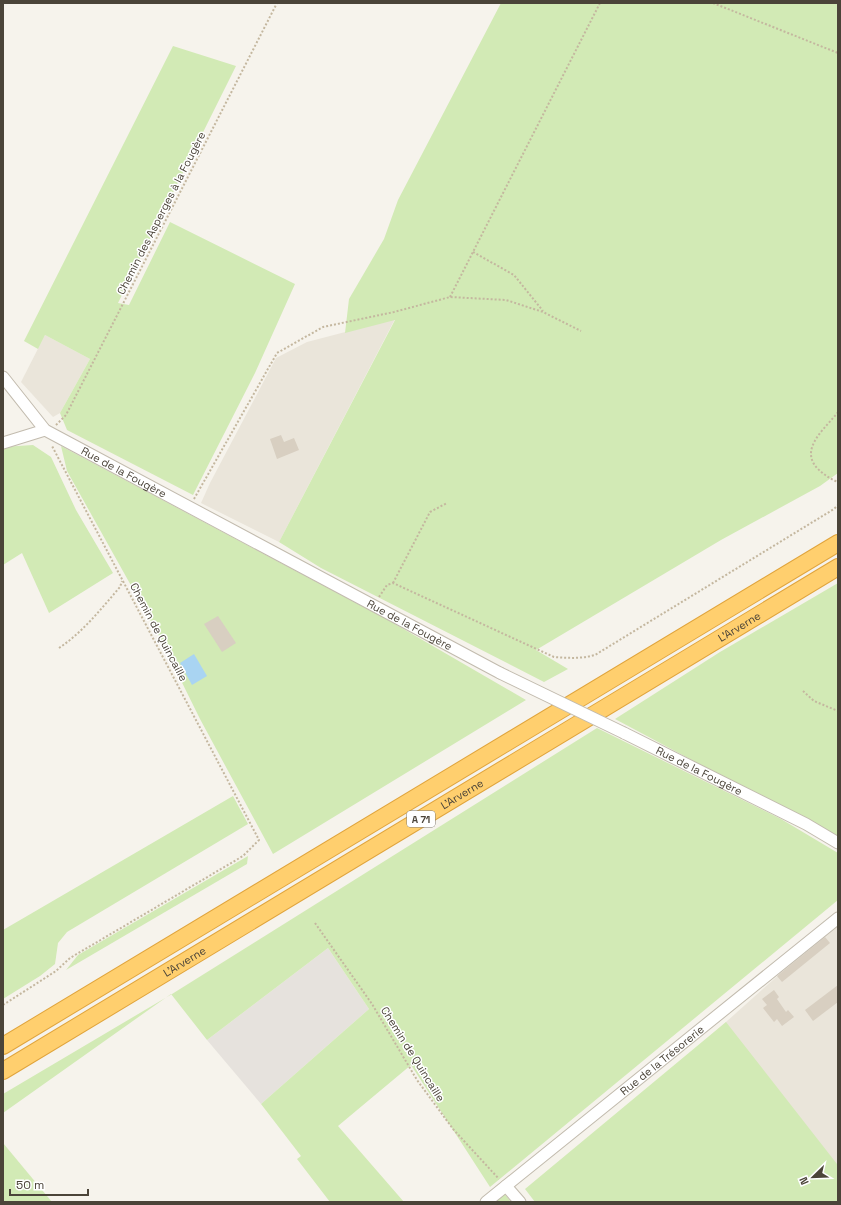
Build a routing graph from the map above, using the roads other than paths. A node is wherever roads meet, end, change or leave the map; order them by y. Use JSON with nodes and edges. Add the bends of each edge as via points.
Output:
{"nodes":[{"id":1,"x":3,"y":377,"type":"edge"},
{"id":2,"x":50,"y":428,"type":"junction"},
{"id":3,"x":3,"y":443,"type":"edge"},
{"id":4,"x":838,"y":543,"type":"edge"},
{"id":5,"x":838,"y":567,"type":"edge"},
{"id":6,"x":838,"y":844,"type":"edge"},
{"id":7,"x":838,"y":918,"type":"edge"},
{"id":8,"x":3,"y":1046,"type":"edge"},
{"id":9,"x":3,"y":1071,"type":"edge"},
{"id":10,"x":506,"y":1186,"type":"junction"},
{"id":11,"x":486,"y":1202,"type":"edge"},
{"id":12,"x":520,"y":1202,"type":"edge"}],
"edges":[{"from":1,"to":2,"type":"street","name":"Rue de la Fougère"},
{"from":2,"to":3,"type":"street"},
{"from":2,"to":6,"type":"street","name":"Rue de la Fougère","bridge":true,"via":[[190,507],[500,673],[806,824]]},
{"from":4,"to":8,"type":"highway","name":"L'Arverne","number":"A 71"},
{"from":5,"to":9,"type":"highway","name":"L'Arverne","number":"A 71"},
{"from":7,"to":10,"type":"street","name":"Rue de la Trésorerie"},
{"from":10,"to":11,"type":"street","name":"Rue de la Trésorerie"},
{"from":10,"to":12,"type":"street"}]}
